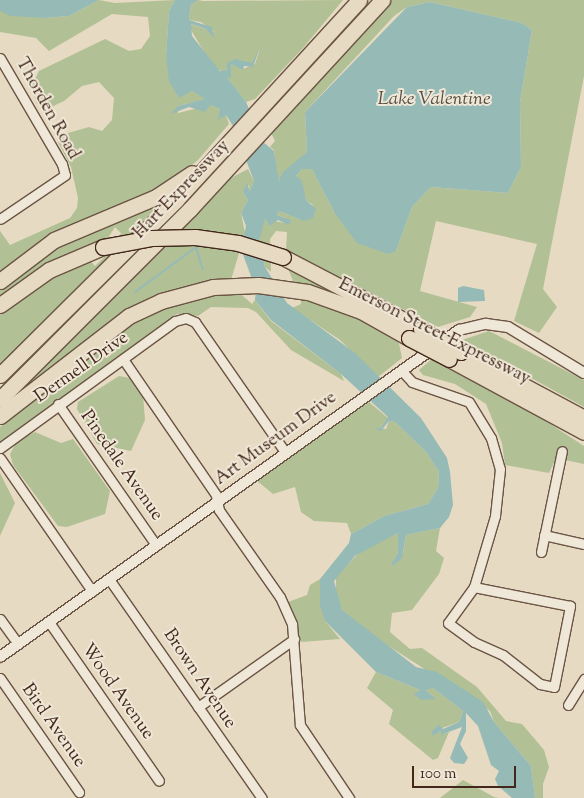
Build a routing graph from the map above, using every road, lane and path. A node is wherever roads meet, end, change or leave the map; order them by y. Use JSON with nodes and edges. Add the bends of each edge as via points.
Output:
{"nodes":[{"id":1,"x":359,"y":0,"type":"edge"},
{"id":2,"x":382,"y":0,"type":"edge"},
{"id":3,"x":0,"y":58,"type":"edge"},
{"id":4,"x":232,"y":141,"type":"junction"},
{"id":5,"x":0,"y":219,"type":"edge"},
{"id":6,"x":0,"y":280,"type":"edge"},
{"id":7,"x":0,"y":305,"type":"edge"},
{"id":8,"x":415,"y":334,"type":"junction"},
{"id":9,"x":123,"y":360,"type":"junction"},
{"id":10,"x":401,"y":370,"type":"junction"},
{"id":11,"x":584,"y":373,"type":"edge"},
{"id":12,"x":0,"y":375,"type":"edge"},
{"id":13,"x":0,"y":399,"type":"edge"},
{"id":14,"x":535,"y":399,"type":"junction"},
{"id":15,"x":58,"y":404,"type":"junction"},
{"id":16,"x":584,"y":411,"type":"edge"},
{"id":17,"x":0,"y":416,"type":"edge"},
{"id":18,"x":584,"y":418,"type":"edge"},
{"id":19,"x":584,"y":432,"type":"edge"},
{"id":20,"x":584,"y":441,"type":"edge"},
{"id":21,"x":0,"y":448,"type":"edge"},
{"id":22,"x":562,"y":451,"type":"dead end"},
{"id":23,"x":285,"y":452,"type":"junction"},
{"id":24,"x":0,"y":458,"type":"edge"},
{"id":25,"x":217,"y":502,"type":"junction"},
{"id":26,"x":544,"y":535,"type":"junction"},
{"id":27,"x":584,"y":544,"type":"edge"},
{"id":28,"x":156,"y":545,"type":"junction"},
{"id":29,"x":541,"y":552,"type":"dead end"},
{"id":30,"x":109,"y":579,"type":"junction"},
{"id":31,"x":474,"y":587,"type":"junction"},
{"id":32,"x":92,"y":591,"type":"junction"},
{"id":33,"x":0,"y":619,"type":"edge"},
{"id":34,"x":49,"y":622,"type":"junction"},
{"id":35,"x":9,"y":632,"type":"junction"},
{"id":36,"x":0,"y":638,"type":"edge"},
{"id":37,"x":294,"y":639,"type":"junction"},
{"id":38,"x":18,"y":644,"type":"junction"},
{"id":39,"x":0,"y":657,"type":"edge"},
{"id":40,"x":0,"y":678,"type":"edge"},
{"id":41,"x":584,"y":679,"type":"edge"},
{"id":42,"x":568,"y":705,"type":"dead end"},
{"id":43,"x":198,"y":707,"type":"junction"},
{"id":44,"x":159,"y":781,"type":"dead end"},
{"id":45,"x":79,"y":792,"type":"dead end"},
{"id":46,"x":262,"y":798,"type":"edge"},
{"id":47,"x":349,"y":798,"type":"edge"}],
"edges":[{"from":1,"to":4,"type":"highway","name":"Hart Expressway"},
{"from":2,"to":13,"type":"highway","name":"Hart Expressway","via":[[239,158],[96,306]]},
{"from":3,"to":5,"type":"street","name":"Thorden Road","via":[[62,164],[65,176]]},
{"from":4,"to":6,"type":"highway","via":[[169,189],[54,240]]},
{"from":4,"to":12,"type":"highway","name":"Hart Expressway"},
{"from":7,"to":8,"type":"highway","name":"Emerson Street Expressway","bridge":true,"via":[[36,278],[103,247],[152,238],[195,237],[238,243],[283,257]]},
{"from":8,"to":14,"type":"highway","name":"Emerson Street Expressway","bridge":true},
{"from":8,"to":17,"type":"highway","name":"Emerson Street Expressway","via":[[344,304],[295,289],[238,285],[179,295],[129,316]]},
{"from":9,"to":15,"type":"street","name":"Dermell Drive"},
{"from":9,"to":23,"type":"street","name":"Dermell Drive","via":[[175,321],[186,318],[195,322]]},
{"from":9,"to":25,"type":"street"},
{"from":10,"to":11,"type":"street","name":"Art Museum Drive","via":[[452,333],[486,324],[518,332]]},
{"from":10,"to":23,"type":"street","name":"Art Museum Drive"},
{"from":10,"to":31,"type":"street","via":[[412,382],[469,402],[496,451],[500,469],[495,516]]},
{"from":14,"to":16,"type":"highway"},
{"from":14,"to":18,"type":"highway","name":"Emerson Street Expressway"},
{"from":14,"to":19,"type":"highway","name":"Emerson Street Expressway"},
{"from":14,"to":20,"type":"highway"},
{"from":15,"to":21,"type":"street","name":"Dermell Drive"},
{"from":15,"to":28,"type":"street","name":"Pinedale Avenue"},
{"from":22,"to":26,"type":"street"},
{"from":23,"to":25,"type":"street","name":"Art Museum Drive"},
{"from":24,"to":32,"type":"street"},
{"from":25,"to":28,"type":"street","name":"Art Museum Drive"},
{"from":25,"to":37,"type":"street","via":[[280,597]]},
{"from":26,"to":27,"type":"street"},
{"from":26,"to":29,"type":"street"},
{"from":28,"to":30,"type":"street","name":"Art Museum Drive"},
{"from":30,"to":32,"type":"street","name":"Art Museum Drive"},
{"from":30,"to":43,"type":"street","name":"Brown Avenue"},
{"from":31,"to":31,"type":"street","via":[[448,623],[474,642],[504,655],[540,684],[554,688],[570,606]]},
{"from":32,"to":34,"type":"street","name":"Art Museum Drive"},
{"from":33,"to":35,"type":"street"},
{"from":34,"to":38,"type":"street","name":"Art Museum Drive"},
{"from":34,"to":44,"type":"street","name":"Wood Avenue"},
{"from":35,"to":36,"type":"street"},
{"from":35,"to":38,"type":"street"},
{"from":37,"to":43,"type":"street"},
{"from":37,"to":47,"type":"street","via":[[300,725]]},
{"from":38,"to":39,"type":"street","name":"Art Museum Drive"},
{"from":40,"to":45,"type":"street","name":"Bird Avenue"},
{"from":41,"to":42,"type":"street"},
{"from":43,"to":46,"type":"street","name":"Brown Avenue"}]}
